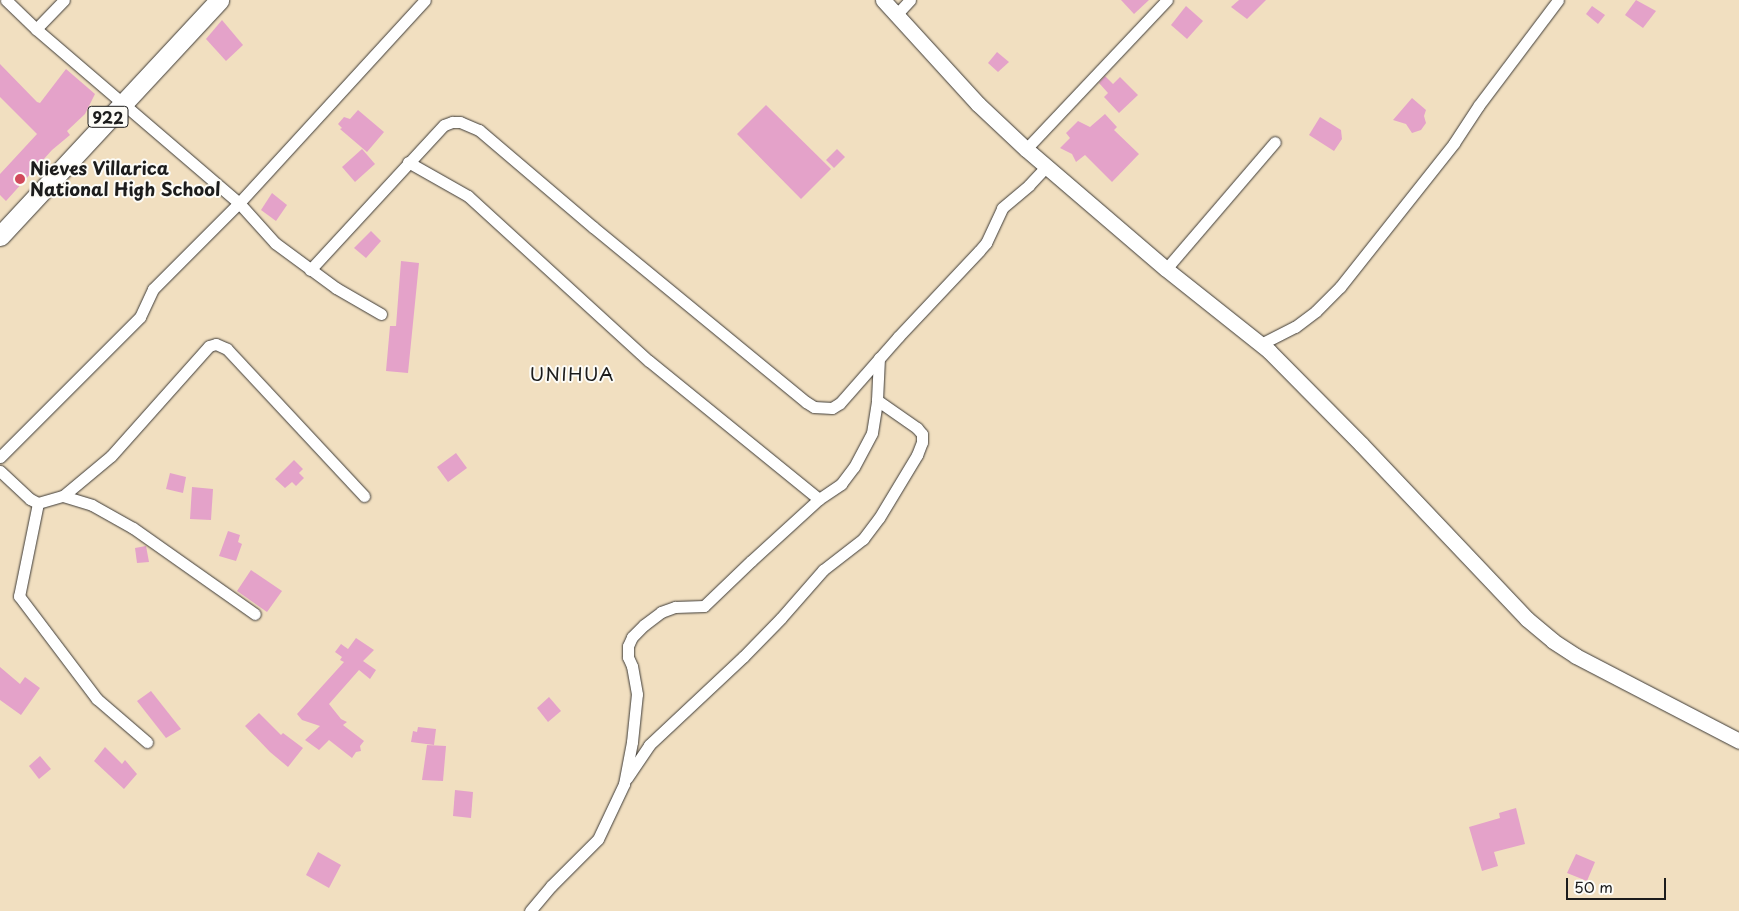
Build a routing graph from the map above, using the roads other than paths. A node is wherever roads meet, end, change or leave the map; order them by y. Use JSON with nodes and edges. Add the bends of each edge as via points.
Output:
{"nodes":[{"id":1,"x":6,"y":0,"type":"edge"},
{"id":2,"x":64,"y":0,"type":"edge"},
{"id":3,"x":219,"y":0,"type":"edge"},
{"id":4,"x":424,"y":0,"type":"edge"},
{"id":5,"x":883,"y":0,"type":"edge"},
{"id":6,"x":910,"y":0,"type":"edge"},
{"id":7,"x":1167,"y":0,"type":"edge"},
{"id":8,"x":1558,"y":0,"type":"edge"},
{"id":9,"x":897,"y":14,"type":"junction"},
{"id":10,"x":36,"y":30,"type":"junction"},
{"id":11,"x":121,"y":103,"type":"junction"},
{"id":12,"x":1275,"y":142,"type":"dead end"},
{"id":13,"x":1026,"y":149,"type":"junction"},
{"id":14,"x":408,"y":162,"type":"junction"},
{"id":15,"x":1046,"y":167,"type":"junction"},
{"id":16,"x":239,"y":203,"type":"junction"},
{"id":17,"x":0,"y":236,"type":"edge"},
{"id":18,"x":1166,"y":269,"type":"junction"},
{"id":19,"x":310,"y":270,"type":"junction"},
{"id":20,"x":381,"y":314,"type":"dead end"},
{"id":21,"x":1261,"y":344,"type":"junction"},
{"id":22,"x":879,"y":358,"type":"junction"},
{"id":23,"x":877,"y":400,"type":"junction"},
{"id":24,"x":0,"y":457,"type":"edge"},
{"id":25,"x":0,"y":471,"type":"edge"},
{"id":26,"x":64,"y":496,"type":"junction"},
{"id":27,"x":364,"y":496,"type":"dead end"},
{"id":28,"x":819,"y":499,"type":"junction"},
{"id":29,"x":38,"y":503,"type":"junction"},
{"id":30,"x":255,"y":614,"type":"dead end"},
{"id":31,"x":1739,"y":741,"type":"edge"},
{"id":32,"x":147,"y":742,"type":"dead end"},
{"id":33,"x":624,"y":784,"type":"junction"},
{"id":34,"x":530,"y":911,"type":"edge"}],
"edges":[{"from":1,"to":10,"type":"street"},
{"from":2,"to":10,"type":"street"},
{"from":3,"to":11,"type":"main road","number":"922"},
{"from":4,"to":16,"type":"street"},
{"from":5,"to":9,"type":"street"},
{"from":6,"to":9,"type":"street"},
{"from":7,"to":13,"type":"street"},
{"from":8,"to":21,"type":"street","via":[[1454,143],[1340,287],[1295,327]]},
{"from":9,"to":13,"type":"street","via":[[978,104]]},
{"from":10,"to":11,"type":"street"},
{"from":11,"to":16,"type":"street"},
{"from":11,"to":17,"type":"main road","number":"922"},
{"from":12,"to":18,"type":"street"},
{"from":13,"to":15,"type":"street"},
{"from":14,"to":19,"type":"street"},
{"from":14,"to":22,"type":"street","via":[[444,125],[460,122],[479,130],[814,407],[832,408],[840,403]]},
{"from":14,"to":28,"type":"street","via":[[468,196],[648,361]]},
{"from":15,"to":18,"type":"street"},
{"from":15,"to":22,"type":"street","via":[[1002,208],[986,243]]},
{"from":16,"to":19,"type":"street","via":[[275,242]]},
{"from":16,"to":24,"type":"street","via":[[153,289],[140,317]]},
{"from":18,"to":21,"type":"street"},
{"from":19,"to":20,"type":"street"},
{"from":21,"to":31,"type":"street","via":[[1361,444],[1526,619],[1576,656]]},
{"from":22,"to":23,"type":"street"},
{"from":23,"to":28,"type":"street","via":[[872,434],[864,451],[841,484]]},
{"from":23,"to":33,"type":"street","via":[[922,434],[917,455],[879,518],[863,539],[823,570],[756,644],[649,745]]},
{"from":25,"to":29,"type":"street"},
{"from":26,"to":27,"type":"street","via":[[111,456],[209,346],[216,344],[227,349]]},
{"from":26,"to":29,"type":"street"},
{"from":26,"to":30,"type":"street","via":[[92,505],[133,528]]},
{"from":28,"to":33,"type":"street","via":[[704,606],[675,607],[661,612],[632,637],[628,657],[637,694]]},
{"from":29,"to":32,"type":"street","via":[[19,596],[97,700]]},
{"from":33,"to":34,"type":"street","via":[[598,839]]}]}
